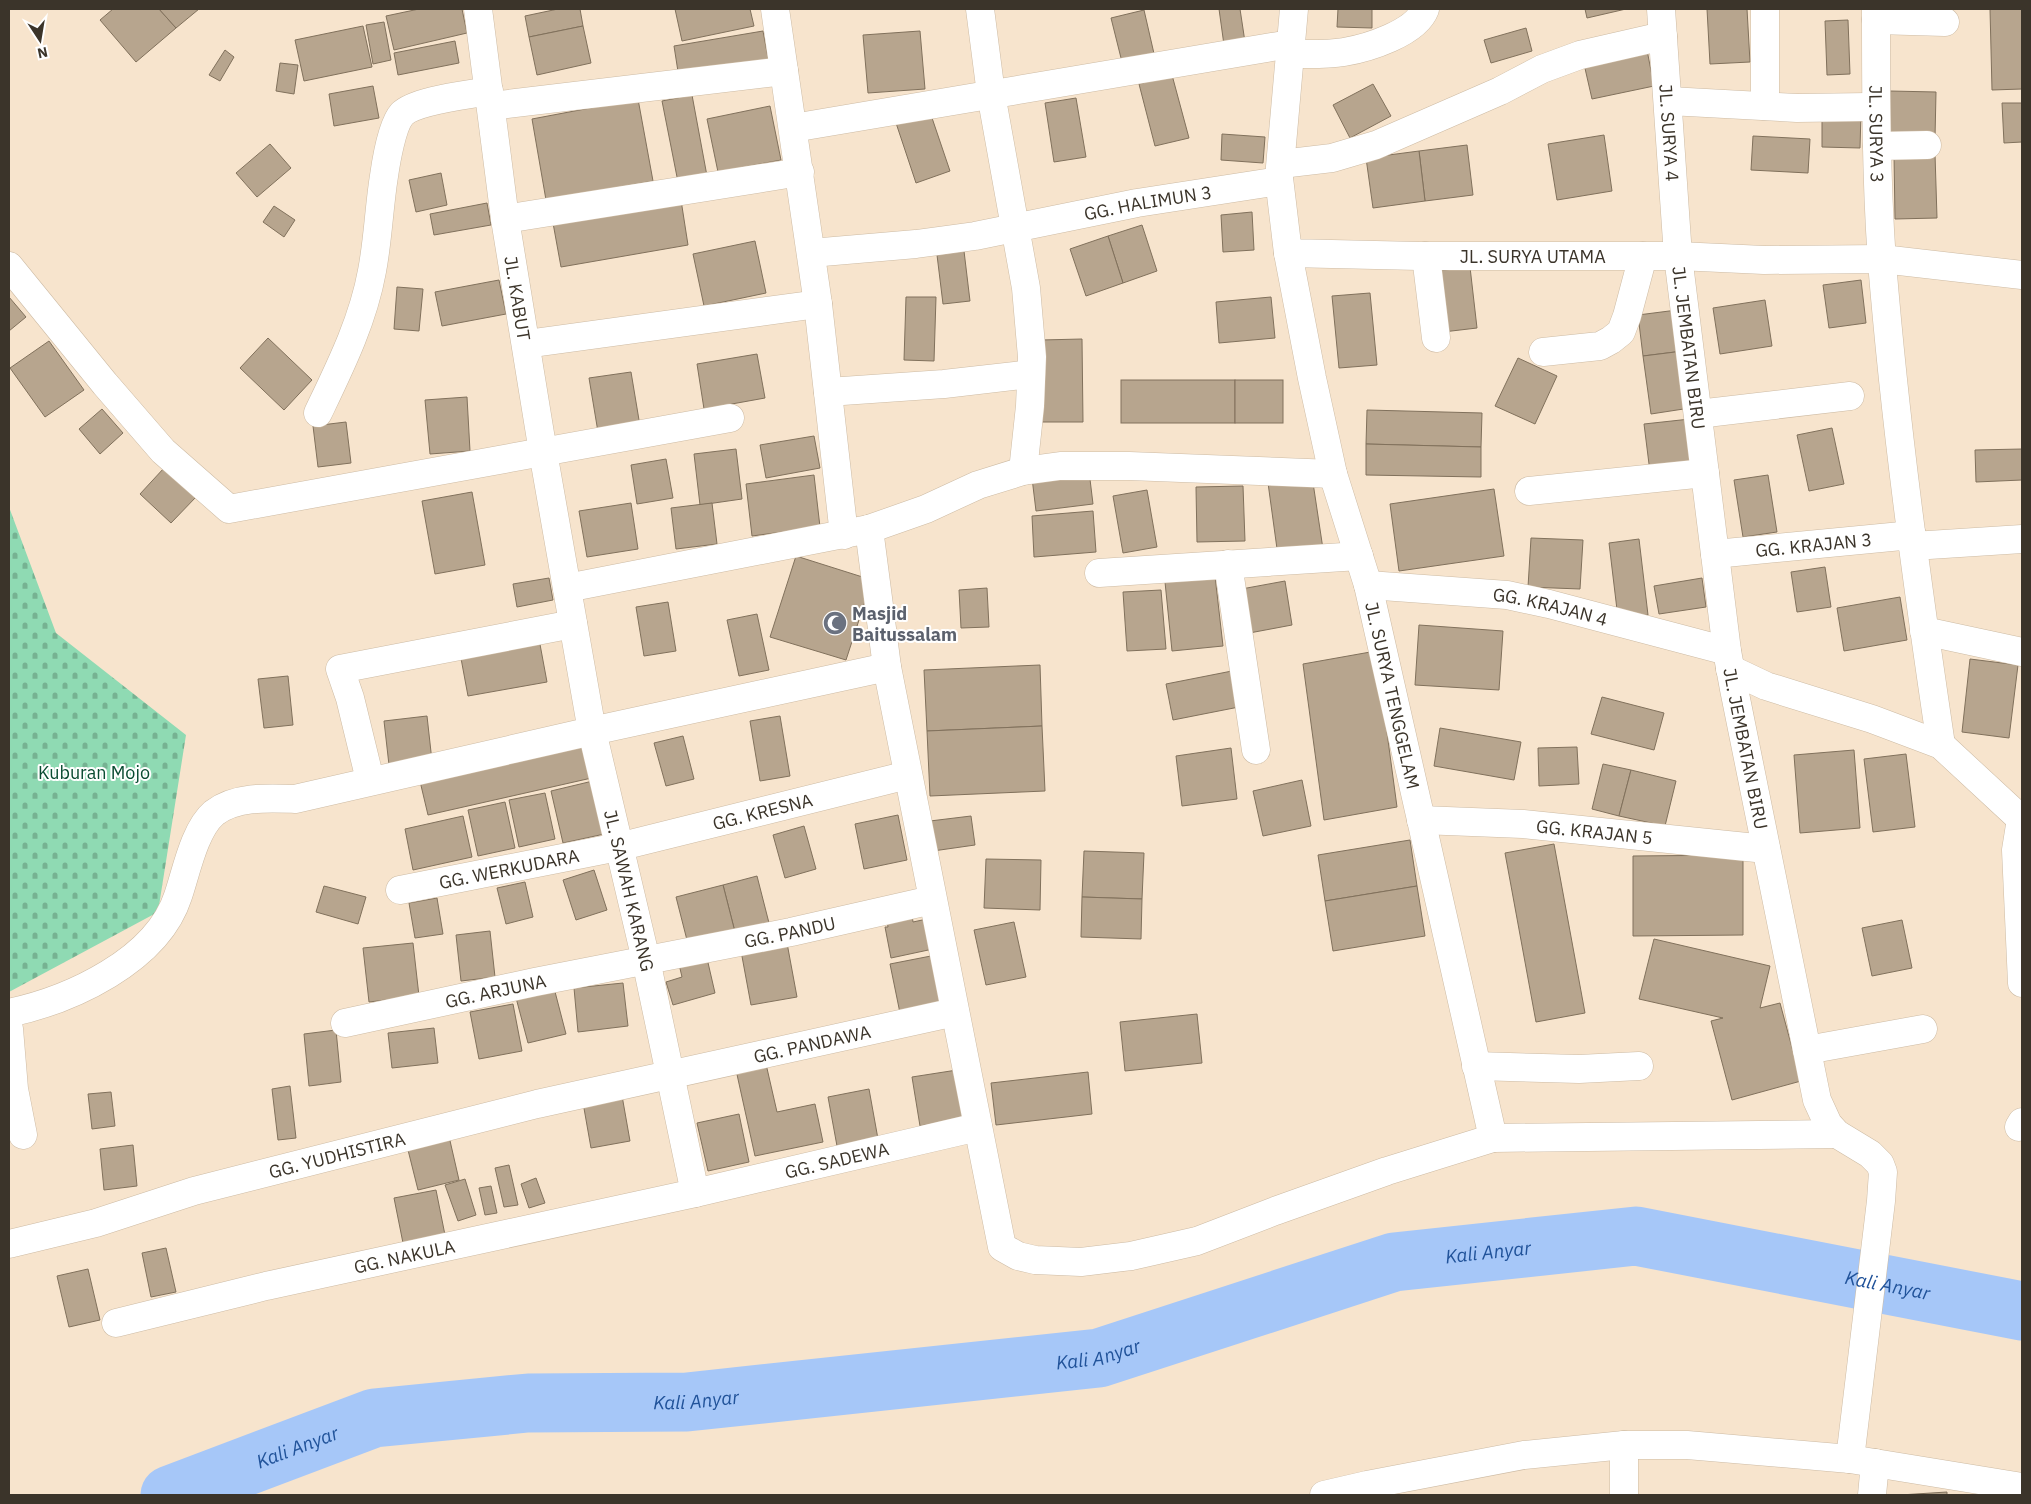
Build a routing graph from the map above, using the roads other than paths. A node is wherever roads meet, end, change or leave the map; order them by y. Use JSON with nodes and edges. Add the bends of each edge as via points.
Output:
{"nodes":[{"id":1,"x":775,"y":9,"type":"edge"},
{"id":2,"x":980,"y":9,"type":"edge"},
{"id":3,"x":1294,"y":9,"type":"edge"},
{"id":4,"x":1424,"y":9,"type":"edge"},
{"id":5,"x":1661,"y":9,"type":"edge"},
{"id":6,"x":1765,"y":9,"type":"edge"},
{"id":7,"x":483,"y":10,"type":"edge"},
{"id":8,"x":1876,"y":15,"type":"edge"},
{"id":9,"x":1945,"y":22,"type":"dead end"},
{"id":10,"x":1663,"y":36,"type":"junction"},
{"id":11,"x":1290,"y":49,"type":"junction"},
{"id":12,"x":784,"y":71,"type":"junction"},
{"id":13,"x":991,"y":94,"type":"junction"},
{"id":14,"x":490,"y":99,"type":"junction"},
{"id":15,"x":1669,"y":101,"type":"junction"},
{"id":16,"x":1765,"y":106,"type":"junction"},
{"id":17,"x":1869,"y":107,"type":"dead end"},
{"id":18,"x":793,"y":128,"type":"junction"},
{"id":19,"x":1877,"y":146,"type":"junction"},
{"id":20,"x":1927,"y":146,"type":"dead end"},
{"id":21,"x":800,"y":172,"type":"junction"},
{"id":22,"x":1280,"y":173,"type":"junction"},
{"id":23,"x":505,"y":219,"type":"junction"},
{"id":24,"x":1017,"y":229,"type":"junction"},
{"id":25,"x":812,"y":253,"type":"junction"},
{"id":26,"x":1288,"y":253,"type":"junction"},
{"id":27,"x":1426,"y":256,"type":"junction"},
{"id":28,"x":1642,"y":256,"type":"junction"},
{"id":29,"x":1678,"y":256,"type":"junction"},
{"id":30,"x":1882,"y":259,"type":"junction"},
{"id":31,"x":9,"y":266,"type":"edge"},
{"id":32,"x":2022,"y":275,"type":"edge"},
{"id":33,"x":818,"y":304,"type":"junction"},
{"id":34,"x":1436,"y":338,"type":"dead end"},
{"id":35,"x":526,"y":344,"type":"junction"},
{"id":36,"x":1543,"y":352,"type":"dead end"},
{"id":37,"x":1031,"y":374,"type":"junction"},
{"id":38,"x":828,"y":392,"type":"junction"},
{"id":39,"x":1850,"y":396,"type":"dead end"},
{"id":40,"x":318,"y":412,"type":"dead end"},
{"id":41,"x":1698,"y":414,"type":"junction"},
{"id":42,"x":730,"y":418,"type":"dead end"},
{"id":43,"x":543,"y":452,"type":"junction"},
{"id":44,"x":1023,"y":471,"type":"junction"},
{"id":45,"x":1705,"y":473,"type":"junction"},
{"id":46,"x":1333,"y":474,"type":"junction"},
{"id":47,"x":1529,"y":491,"type":"dead end"},
{"id":48,"x":857,"y":532,"type":"junction"},
{"id":49,"x":2022,"y":539,"type":"edge"},
{"id":50,"x":1913,"y":540,"type":"junction"},
{"id":51,"x":1715,"y":554,"type":"junction"},
{"id":52,"x":1359,"y":556,"type":"junction"},
{"id":53,"x":1228,"y":564,"type":"junction"},
{"id":54,"x":1099,"y":573,"type":"dead end"},
{"id":55,"x":1368,"y":585,"type":"junction"},
{"id":56,"x":567,"y":588,"type":"junction"},
{"id":57,"x":573,"y":624,"type":"junction"},
{"id":58,"x":1924,"y":632,"type":"junction"},
{"id":59,"x":2022,"y":652,"type":"edge"},
{"id":60,"x":1729,"y":660,"type":"junction"},
{"id":61,"x":887,"y":667,"type":"junction"},
{"id":62,"x":592,"y":731,"type":"junction"},
{"id":63,"x":1941,"y":745,"type":"junction"},
{"id":64,"x":1256,"y":750,"type":"dead end"},
{"id":65,"x":908,"y":775,"type":"junction"},
{"id":66,"x":370,"y":780,"type":"junction"},
{"id":67,"x":1421,"y":820,"type":"junction"},
{"id":68,"x":2022,"y":820,"type":"edge"},
{"id":69,"x":618,"y":847,"type":"junction"},
{"id":70,"x":1766,"y":849,"type":"junction"},
{"id":71,"x":400,"y":890,"type":"dead end"},
{"id":72,"x":932,"y":900,"type":"junction"},
{"id":73,"x":646,"y":960,"type":"junction"},
{"id":74,"x":2022,"y":983,"type":"edge"},
{"id":75,"x":955,"y":1012,"type":"junction"},
{"id":76,"x":9,"y":1013,"type":"edge"},
{"id":77,"x":345,"y":1023,"type":"dead end"},
{"id":78,"x":9,"y":1029,"type":"edge"},
{"id":79,"x":1924,"y":1029,"type":"dead end"},
{"id":80,"x":1807,"y":1050,"type":"junction"},
{"id":81,"x":1476,"y":1066,"type":"junction"},
{"id":82,"x":1639,"y":1066,"type":"dead end"},
{"id":83,"x":668,"y":1076,"type":"junction"},
{"id":84,"x":978,"y":1127,"type":"junction"},
{"id":85,"x":1837,"y":1134,"type":"junction"},
{"id":86,"x":23,"y":1135,"type":"dead end"},
{"id":87,"x":1493,"y":1138,"type":"junction"},
{"id":88,"x":694,"y":1193,"type":"junction"},
{"id":89,"x":9,"y":1244,"type":"edge"},
{"id":90,"x":116,"y":1323,"type":"dead end"},
{"id":91,"x":1624,"y":1445,"type":"junction"},
{"id":92,"x":1863,"y":1461,"type":"junction"},
{"id":93,"x":2022,"y":1487,"type":"edge"},
{"id":94,"x":1324,"y":1495,"type":"edge"},
{"id":95,"x":1624,"y":1495,"type":"edge"},
{"id":96,"x":1872,"y":1495,"type":"edge"}],
"edges":[{"from":1,"to":12,"type":"street"},
{"from":2,"to":13,"type":"street"},
{"from":3,"to":11,"type":"street"},
{"from":4,"to":11,"type":"street","via":[[1422,15],[1400,33],[1360,49],[1321,54]]},
{"from":5,"to":10,"type":"street","name":"JL. SURYA 4"},
{"from":6,"to":16,"type":"street"},
{"from":7,"to":14,"type":"street","name":"JL. KABUT"},
{"from":8,"to":9,"type":"street"},
{"from":8,"to":19,"type":"street","name":"JL. SURYA 3"},
{"from":10,"to":15,"type":"street","name":"JL. SURYA 4"},
{"from":10,"to":22,"type":"street","name":"GG. HALIMUN 3","via":[[1580,55],[1542,69],[1376,146]]},
{"from":11,"to":13,"type":"street"},
{"from":11,"to":22,"type":"street"},
{"from":12,"to":14,"type":"street"},
{"from":12,"to":18,"type":"street"},
{"from":13,"to":18,"type":"street"},
{"from":13,"to":24,"type":"street"},
{"from":14,"to":23,"type":"street","name":"JL. KABUT"},
{"from":14,"to":40,"type":"street","via":[[418,105],[401,115],[391,138],[368,289],[344,360]]},
{"from":15,"to":16,"type":"street"},
{"from":15,"to":29,"type":"street","name":"JL. SURYA 4"},
{"from":16,"to":17,"type":"street"},
{"from":18,"to":21,"type":"street"},
{"from":19,"to":20,"type":"street"},
{"from":19,"to":30,"type":"street","name":"JL. SURYA 3"},
{"from":21,"to":23,"type":"street"},
{"from":21,"to":25,"type":"street"},
{"from":22,"to":24,"type":"street","name":"GG. HALIMUN 3"},
{"from":22,"to":26,"type":"street"},
{"from":23,"to":35,"type":"street","name":"JL. KABUT"},
{"from":24,"to":25,"type":"street","name":"GG. HALIMUN 3","via":[[936,242]]},
{"from":24,"to":37,"type":"street","via":[[1026,288]]},
{"from":25,"to":33,"type":"street"},
{"from":26,"to":27,"type":"street","name":"JL. SURYA UTAMA"},
{"from":26,"to":46,"type":"street","name":"JL. SURYA TENGGELAM"},
{"from":27,"to":28,"type":"street","name":"JL. SURYA UTAMA"},
{"from":27,"to":34,"type":"street"},
{"from":28,"to":29,"type":"street","name":"JL. SURYA UTAMA"},
{"from":28,"to":36,"type":"street","via":[[1621,332],[1600,346]]},
{"from":29,"to":30,"type":"street","name":"JL. SURYA UTAMA","via":[[1764,260]]},
{"from":29,"to":41,"type":"street","name":"JL. JEMBATAN BIRU"},
{"from":30,"to":32,"type":"street","name":"JL. SURYA UTAMA"},
{"from":30,"to":50,"type":"street","name":"JL. SURYA 3","via":[[1893,388]]},
{"from":31,"to":43,"type":"street","via":[[162,451],[229,509]]},
{"from":33,"to":35,"type":"street"},
{"from":33,"to":38,"type":"street"},
{"from":35,"to":43,"type":"street","name":"JL. KABUT"},
{"from":37,"to":38,"type":"street"},
{"from":37,"to":44,"type":"street"},
{"from":38,"to":48,"type":"street"},
{"from":39,"to":41,"type":"street"},
{"from":41,"to":45,"type":"street","name":"JL. JEMBATAN BIRU"},
{"from":42,"to":43,"type":"street"},
{"from":43,"to":56,"type":"street","name":"JL. KABUT"},
{"from":44,"to":46,"type":"street","via":[[1060,466],[1129,466]]},
{"from":44,"to":48,"type":"street"},
{"from":45,"to":47,"type":"street"},
{"from":45,"to":51,"type":"street","name":"JL. JEMBATAN BIRU"},
{"from":46,"to":52,"type":"street","name":"JL. SURYA TENGGELAM"},
{"from":48,"to":56,"type":"street"},
{"from":48,"to":61,"type":"street"},
{"from":49,"to":50,"type":"street","name":"GG. KRAJAN 3"},
{"from":50,"to":51,"type":"street","name":"GG. KRAJAN 3"},
{"from":50,"to":58,"type":"street","name":"JL. SURYA 3"},
{"from":51,"to":60,"type":"street","name":"JL. JEMBATAN BIRU"},
{"from":52,"to":53,"type":"street"},
{"from":52,"to":55,"type":"street","name":"JL. SURYA TENGGELAM"},
{"from":53,"to":54,"type":"street"},
{"from":53,"to":64,"type":"street"},
{"from":55,"to":60,"type":"street","name":"GG. KRAJAN 4","via":[[1507,595],[1549,604]]},
{"from":55,"to":67,"type":"street","name":"JL. SURYA TENGGELAM"},
{"from":56,"to":57,"type":"street","name":"JL. SAWAH KARANG"},
{"from":57,"to":62,"type":"street","name":"JL. SAWAH KARANG"},
{"from":57,"to":66,"type":"street","via":[[340,669]]},
{"from":58,"to":59,"type":"street"},
{"from":58,"to":63,"type":"street","name":"JL. SURYA 3"},
{"from":60,"to":63,"type":"street","name":"GG. KRAJAN 4","via":[[1766,686],[1872,719]]},
{"from":60,"to":70,"type":"street","name":"JL. JEMBATAN BIRU"},
{"from":61,"to":62,"type":"street"},
{"from":61,"to":65,"type":"street"},
{"from":62,"to":66,"type":"street"},
{"from":62,"to":69,"type":"street","name":"JL. SAWAH KARANG"},
{"from":63,"to":68,"type":"street"},
{"from":65,"to":69,"type":"street","name":"GG. KRESNA"},
{"from":65,"to":72,"type":"street"},
{"from":66,"to":76,"type":"street","via":[[295,799],[252,800],[228,805],[213,814],[200,833],[187,864],[178,898],[165,922],[143,948],[95,982],[36,1007]]},
{"from":67,"to":70,"type":"street","name":"GG. KRAJAN 5","via":[[1523,824]]},
{"from":67,"to":81,"type":"street","name":"JL. SURYA TENGGELAM"},
{"from":68,"to":74,"type":"street","via":[[2016,850]]},
{"from":69,"to":71,"type":"street","name":"GG. WERKUDARA"},
{"from":69,"to":73,"type":"street","name":"JL. SAWAH KARANG"},
{"from":70,"to":80,"type":"street","name":"JL. JEMBATAN BIRU"},
{"from":72,"to":73,"type":"street","name":"GG. PANDU"},
{"from":72,"to":75,"type":"street"},
{"from":73,"to":77,"type":"street","name":"GG. ARJUNA"},
{"from":73,"to":83,"type":"street","name":"JL. SAWAH KARANG"},
{"from":75,"to":83,"type":"street","name":"GG. PANDAWA"},
{"from":75,"to":84,"type":"street"},
{"from":78,"to":86,"type":"street","via":[[14,1089]]},
{"from":79,"to":80,"type":"street"},
{"from":80,"to":85,"type":"street","name":"JL. JEMBATAN BIRU","via":[[1821,1111]]},
{"from":81,"to":82,"type":"street","via":[[1580,1069]]},
{"from":81,"to":87,"type":"street","name":"JL. SURYA TENGGELAM"},
{"from":83,"to":88,"type":"street","name":"JL. SAWAH KARANG"},
{"from":83,"to":89,"type":"street","name":"GG. YUDHISTIRA","via":[[537,1104],[194,1191],[96,1222]]},
{"from":84,"to":87,"type":"street","via":[[1002,1247],[1018,1256],[1036,1260],[1081,1262],[1132,1256],[1197,1241],[1387,1171]]},
{"from":84,"to":88,"type":"street","name":"GG. SADEWA"},
{"from":85,"to":87,"type":"street"},
{"from":85,"to":92,"type":"street","name":"JL. JEMBATAN BIRU","via":[[1870,1154],[1883,1172],[1860,1373]]},
{"from":88,"to":90,"type":"street","name":"GG. NAKULA","via":[[266,1286]]},
{"from":91,"to":92,"type":"street","via":[[1686,1445]]},
{"from":91,"to":94,"type":"street","via":[[1524,1455]]},
{"from":91,"to":95,"type":"street"},
{"from":92,"to":93,"type":"street"},
{"from":92,"to":96,"type":"street"}]}
